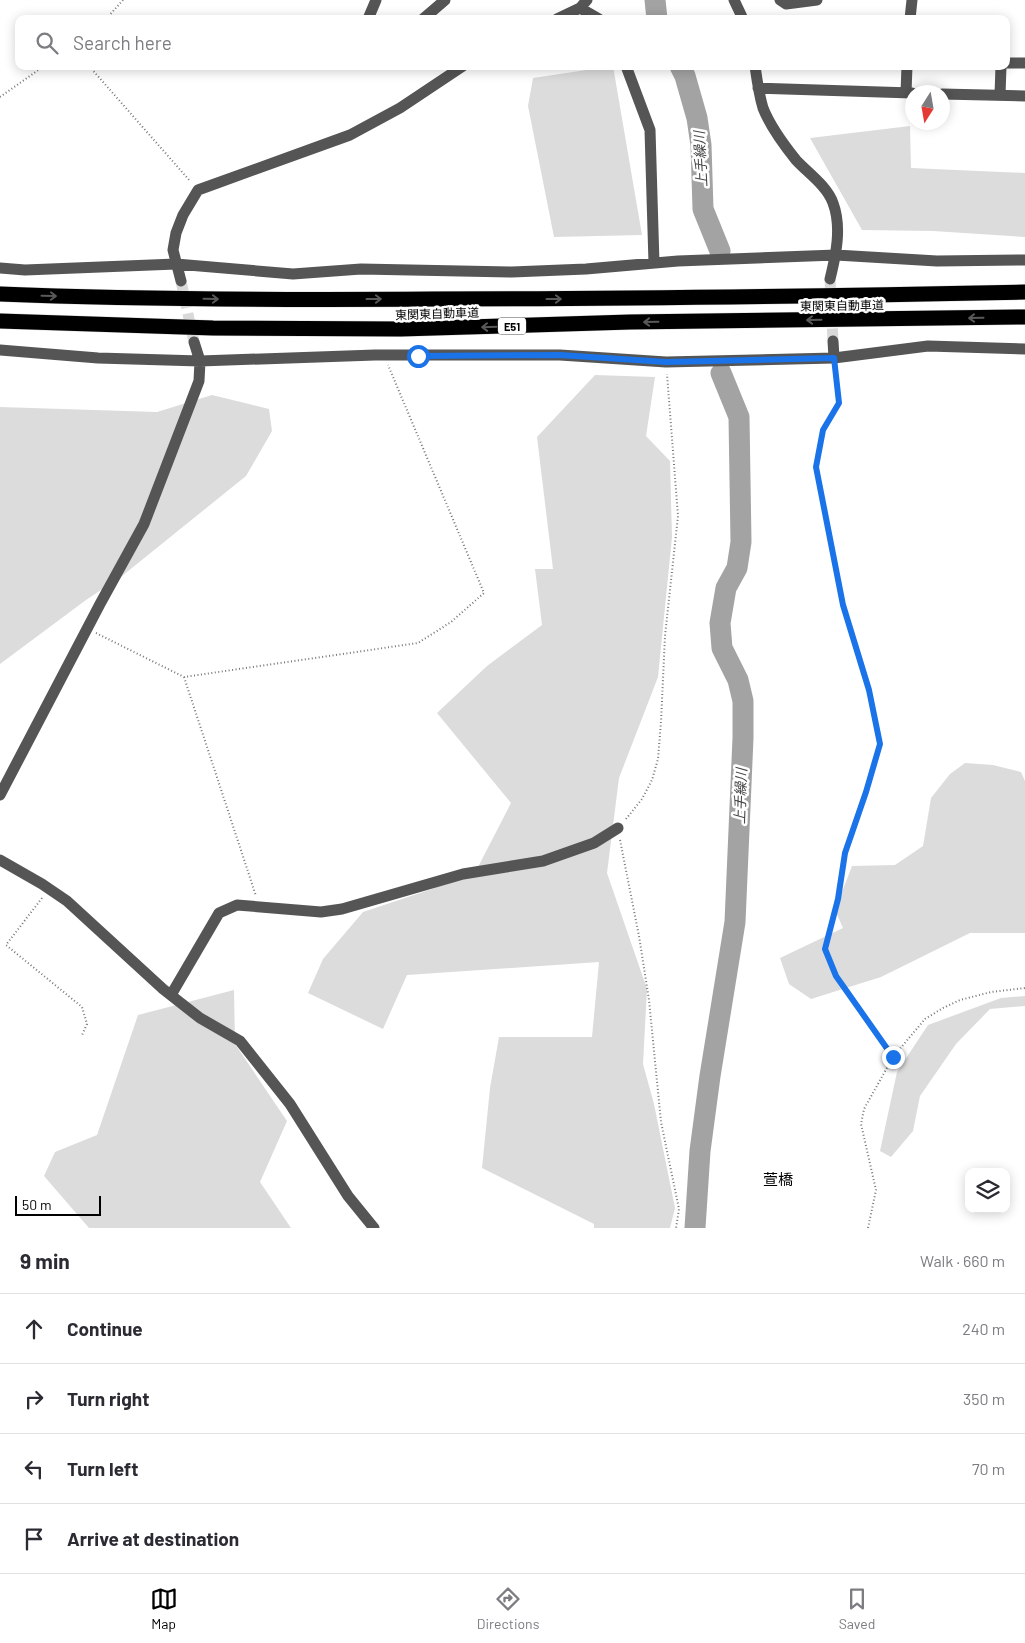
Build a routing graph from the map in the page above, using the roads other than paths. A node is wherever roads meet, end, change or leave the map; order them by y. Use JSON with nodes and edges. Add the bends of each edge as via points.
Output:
{"nodes":[{"id":1,"x":376,"y":0,"type":"edge"},
{"id":2,"x":445,"y":0,"type":"edge"},
{"id":3,"x":734,"y":0,"type":"edge"},
{"id":4,"x":780,"y":0,"type":"edge"},
{"id":5,"x":817,"y":0,"type":"edge"},
{"id":6,"x":912,"y":0,"type":"edge"},
{"id":7,"x":584,"y":4,"type":"edge"},
{"id":8,"x":370,"y":15,"type":"edge"},
{"id":9,"x":428,"y":15,"type":"edge"},
{"id":10,"x":564,"y":15,"type":"edge"},
{"id":11,"x":595,"y":15,"type":"edge"},
{"id":12,"x":741,"y":15,"type":"edge"},
{"id":13,"x":910,"y":15,"type":"edge"},
{"id":14,"x":1010,"y":63,"type":"edge"},
{"id":15,"x":1025,"y":63,"type":"edge"},
{"id":16,"x":457,"y":70,"type":"edge"},
{"id":17,"x":628,"y":70,"type":"edge"},
{"id":18,"x":756,"y":70,"type":"edge"},
{"id":19,"x":907,"y":70,"type":"edge"},
{"id":20,"x":1001,"y":70,"type":"edge"},
{"id":21,"x":908,"y":85,"type":"edge"},
{"id":22,"x":758,"y":88,"type":"junction"},
{"id":23,"x":905,"y":93,"type":"edge"},
{"id":24,"x":950,"y":94,"type":"edge"},
{"id":25,"x":1000,"y":95,"type":"junction"},
{"id":26,"x":1025,"y":96,"type":"edge"},
{"id":27,"x":836,"y":255,"type":"junction"},
{"id":28,"x":1025,"y":260,"type":"edge"},
{"id":29,"x":654,"y":263,"type":"junction"},
{"id":30,"x":176,"y":264,"type":"junction"},
{"id":31,"x":0,"y":268,"type":"edge"},
{"id":32,"x":830,"y":279,"type":"tunnel mouth"},
{"id":33,"x":181,"y":281,"type":"tunnel mouth"},
{"id":34,"x":1025,"y":292,"type":"edge"},
{"id":35,"x":0,"y":294,"type":"edge"},
{"id":36,"x":1025,"y":317,"type":"edge"},
{"id":37,"x":0,"y":322,"type":"edge"},
{"id":38,"x":833,"y":341,"type":"tunnel mouth"},
{"id":39,"x":194,"y":342,"type":"tunnel mouth"},
{"id":40,"x":1025,"y":349,"type":"edge"},
{"id":41,"x":0,"y":350,"type":"edge"},
{"id":42,"x":834,"y":358,"type":"junction"},
{"id":43,"x":200,"y":361,"type":"junction"},
{"id":44,"x":0,"y":795,"type":"edge"},
{"id":45,"x":618,"y":828,"type":"road end"},
{"id":46,"x":0,"y":860,"type":"edge"},
{"id":47,"x":171,"y":995,"type":"junction"},
{"id":48,"x":374,"y":1228,"type":"edge"}],
"edges":[{"from":1,"to":8,"type":"street"},
{"from":2,"to":9,"type":"street"},
{"from":3,"to":12,"type":"street"},
{"from":4,"to":5,"type":"street","via":[[786,4]]},
{"from":6,"to":13,"type":"street"},
{"from":7,"to":10,"type":"street"},
{"from":7,"to":11,"type":"street"},
{"from":14,"to":15,"type":"street"},
{"from":16,"to":30,"type":"street","via":[[400,108],[350,135],[198,190],[176,233],[173,250]]},
{"from":17,"to":29,"type":"street","via":[[650,130]]},
{"from":18,"to":22,"type":"street"},
{"from":19,"to":21,"type":"street"},
{"from":20,"to":25,"type":"street"},
{"from":22,"to":23,"type":"street"},
{"from":22,"to":27,"type":"street","via":[[775,131],[833,203],[837,227]]},
{"from":24,"to":25,"type":"street"},
{"from":25,"to":26,"type":"street"},
{"from":27,"to":28,"type":"street","via":[[938,261]]},
{"from":27,"to":29,"type":"street"},
{"from":27,"to":32,"type":"street"},
{"from":29,"to":30,"type":"street","via":[[522,272],[362,269],[293,274]]},
{"from":30,"to":31,"type":"street","via":[[25,270]]},
{"from":30,"to":33,"type":"street"},
{"from":35,"to":34,"type":"highway","name":"東関東自動車道","number":"E51","one_way":true,"via":[[214,299],[432,299]]},
{"from":36,"to":37,"type":"highway","name":"東関東自動車道","number":"E51","one_way":true,"via":[[630,322],[401,330]]},
{"from":38,"to":42,"type":"street"},
{"from":39,"to":43,"type":"street"},
{"from":40,"to":42,"type":"street","via":[[928,346]]},
{"from":41,"to":43,"type":"street","via":[[98,358]]},
{"from":42,"to":43,"type":"street","via":[[666,362],[560,355],[384,355]]},
{"from":43,"to":44,"type":"street","via":[[199,381],[144,524]]},
{"from":45,"to":47,"type":"street","via":[[594,843],[543,861],[463,874],[342,909],[321,912],[237,905],[219,913]]},
{"from":46,"to":47,"type":"street","via":[[67,900]]},
{"from":47,"to":48,"type":"street","via":[[200,1018],[240,1042],[290,1104],[348,1196]]}]}
